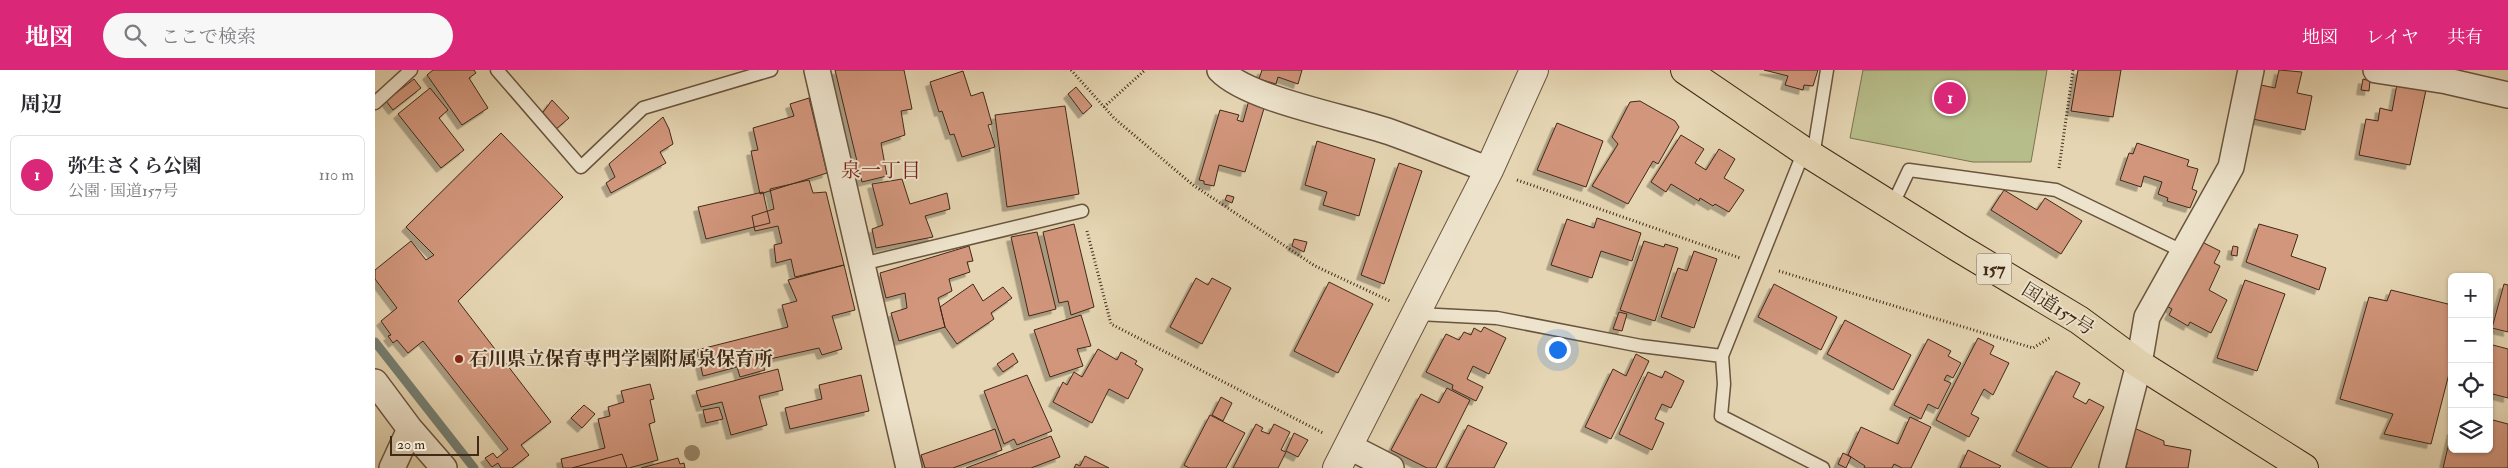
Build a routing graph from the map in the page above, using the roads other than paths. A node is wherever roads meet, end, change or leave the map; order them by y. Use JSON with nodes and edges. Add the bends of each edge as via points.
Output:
{"nodes":[{"id":1,"x":411,"y":70,"type":"edge"},
{"id":2,"x":497,"y":70,"type":"edge"},
{"id":3,"x":771,"y":70,"type":"edge"},
{"id":4,"x":817,"y":70,"type":"edge"},
{"id":5,"x":1220,"y":70,"type":"edge"},
{"id":6,"x":1533,"y":70,"type":"edge"},
{"id":7,"x":1685,"y":70,"type":"edge"},
{"id":8,"x":1827,"y":70,"type":"edge"},
{"id":9,"x":2251,"y":70,"type":"edge"},
{"id":10,"x":2376,"y":70,"type":"edge"},
{"id":11,"x":2448,"y":75,"type":"edge"},
{"id":12,"x":2508,"y":95,"type":"edge"},
{"id":13,"x":375,"y":103,"type":"edge"},
{"id":14,"x":1808,"y":153,"type":"junction"},
{"id":15,"x":1489,"y":170,"type":"junction"},
{"id":16,"x":1892,"y":206,"type":"junction"},
{"id":17,"x":1082,"y":211,"type":"road end"},
{"id":18,"x":2181,"y":252,"type":"junction"},
{"id":19,"x":861,"y":264,"type":"junction"},
{"id":20,"x":1417,"y":314,"type":"junction"},
{"id":21,"x":1722,"y":356,"type":"junction"},
{"id":22,"x":2139,"y":364,"type":"junction"},
{"id":23,"x":375,"y":382,"type":"edge"},
{"id":24,"x":410,"y":429,"type":"junction"},
{"id":25,"x":1343,"y":457,"type":"edge"},
{"id":26,"x":387,"y":461,"type":"edge"},
{"id":27,"x":444,"y":468,"type":"edge"},
{"id":28,"x":909,"y":468,"type":"edge"},
{"id":29,"x":1391,"y":468,"type":"edge"},
{"id":30,"x":1823,"y":468,"type":"edge"},
{"id":31,"x":2112,"y":468,"type":"edge"},
{"id":32,"x":2304,"y":468,"type":"edge"}],
"edges":[{"from":1,"to":13,"type":"lane"},
{"from":2,"to":3,"type":"lane","via":[[581,167],[643,108]]},
{"from":4,"to":19,"type":"street"},
{"from":5,"to":15,"type":"street","via":[[1229,79],[1267,96],[1389,132]]},
{"from":6,"to":15,"type":"street"},
{"from":7,"to":14,"type":"highway","name":"国道157号","number":"157"},
{"from":8,"to":14,"type":"lane"},
{"from":9,"to":18,"type":"street","via":[[2231,167]]},
{"from":10,"to":11,"type":"street"},
{"from":11,"to":12,"type":"street"},
{"from":14,"to":16,"type":"highway","name":"国道157号","number":"157"},
{"from":14,"to":21,"type":"lane"},
{"from":15,"to":20,"type":"street"},
{"from":16,"to":18,"type":"lane","via":[[1909,170],[2056,190]]},
{"from":16,"to":22,"type":"highway","name":"国道157号","number":"157","via":[[2079,320]]},
{"from":17,"to":19,"type":"lane"},
{"from":18,"to":22,"type":"street","via":[[2147,317]]},
{"from":19,"to":28,"type":"street"},
{"from":20,"to":21,"type":"lane","via":[[1497,318],[1641,346]]},
{"from":20,"to":25,"type":"street"},
{"from":21,"to":30,"type":"lane","via":[[1721,416]]},
{"from":22,"to":31,"type":"street"},
{"from":22,"to":32,"type":"highway","name":"国道157号","number":"157"},
{"from":23,"to":24,"type":"street"},
{"from":24,"to":26,"type":"street"},
{"from":24,"to":27,"type":"street"},
{"from":25,"to":29,"type":"street"}]}
